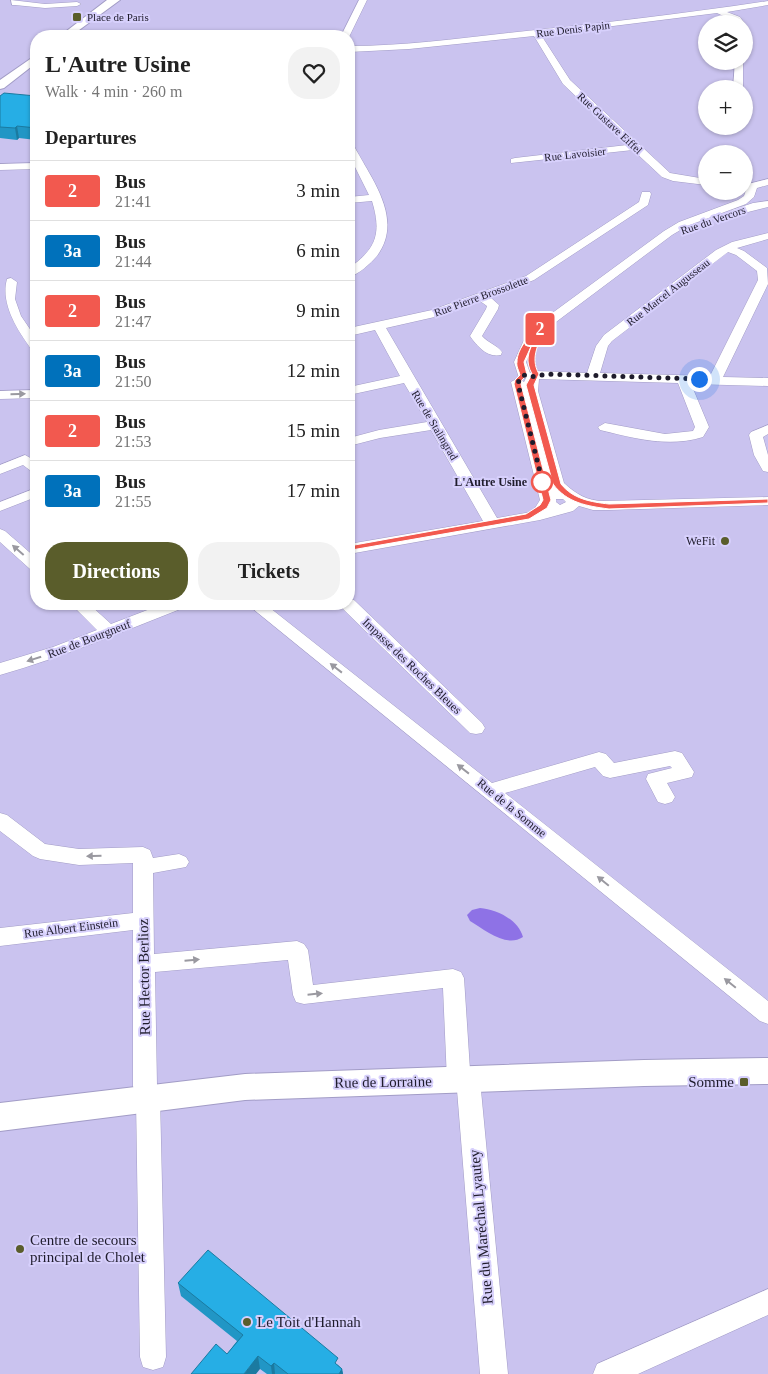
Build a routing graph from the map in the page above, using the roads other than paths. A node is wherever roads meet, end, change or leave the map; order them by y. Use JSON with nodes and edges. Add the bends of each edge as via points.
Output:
{"nodes":[{"id":1,"x":15,"y":0,"type":"edge"},
{"id":2,"x":98,"y":0,"type":"edge"},
{"id":3,"x":115,"y":0,"type":"edge"},
{"id":4,"x":363,"y":0,"type":"edge"},
{"id":5,"x":768,"y":2,"type":"edge"},
{"id":6,"x":77,"y":4,"type":"dead end"},
{"id":7,"x":719,"y":11,"type":"junction"},
{"id":8,"x":727,"y":15,"type":"edge"},
{"id":9,"x":66,"y":30,"type":"edge"},
{"id":10,"x":73,"y":30,"type":"edge"},
{"id":11,"x":348,"y":30,"type":"edge"},
{"id":12,"x":536,"y":33,"type":"junction"},
{"id":13,"x":355,"y":46,"type":"edge"},
{"id":14,"x":355,"y":49,"type":"edge"},
{"id":15,"x":376,"y":49,"type":"junction"},
{"id":16,"x":355,"y":52,"type":"edge"},
{"id":17,"x":30,"y":58,"type":"edge"},
{"id":18,"x":30,"y":63,"type":"edge"},
{"id":19,"x":0,"y":81,"type":"edge"},
{"id":20,"x":0,"y":86,"type":"edge"},
{"id":21,"x":634,"y":147,"type":"junction"},
{"id":22,"x":355,"y":158,"type":"edge"},
{"id":23,"x":516,"y":161,"type":"dead end"},
{"id":24,"x":30,"y":166,"type":"edge"},
{"id":25,"x":0,"y":167,"type":"edge"},
{"id":26,"x":698,"y":182,"type":"edge"},
{"id":27,"x":768,"y":182,"type":"edge"},
{"id":28,"x":753,"y":187,"type":"edge"},
{"id":29,"x":753,"y":193,"type":"edge"},
{"id":30,"x":646,"y":194,"type":"dead end"},
{"id":31,"x":375,"y":198,"type":"junction"},
{"id":32,"x":355,"y":200,"type":"edge"},
{"id":33,"x":745,"y":200,"type":"edge"},
{"id":34,"x":768,"y":204,"type":"edge"},
{"id":35,"x":768,"y":236,"type":"edge"},
{"id":36,"x":728,"y":248,"type":"junction"},
{"id":37,"x":634,"y":258,"type":"junction"},
{"id":38,"x":355,"y":269,"type":"edge"},
{"id":39,"x":11,"y":282,"type":"dead end"},
{"id":40,"x":482,"y":297,"type":"junction"},
{"id":41,"x":379,"y":327,"type":"junction"},
{"id":42,"x":355,"y":331,"type":"edge"},
{"id":43,"x":30,"y":338,"type":"edge"},
{"id":44,"x":496,"y":352,"type":"dead end"},
{"id":45,"x":533,"y":374,"type":"junction"},
{"id":46,"x":593,"y":376,"type":"junction"},
{"id":47,"x":407,"y":378,"type":"junction"},
{"id":48,"x":683,"y":379,"type":"junction"},
{"id":49,"x":715,"y":380,"type":"junction"},
{"id":50,"x":768,"y":382,"type":"edge"},
{"id":51,"x":355,"y":390,"type":"edge"},
{"id":52,"x":30,"y":394,"type":"edge"},
{"id":53,"x":0,"y":395,"type":"edge"},
{"id":54,"x":434,"y":425,"type":"junction"},
{"id":55,"x":605,"y":427,"type":"dead end"},
{"id":56,"x":768,"y":429,"type":"edge"},
{"id":57,"x":355,"y":440,"type":"edge"},
{"id":58,"x":30,"y":464,"type":"edge"},
{"id":59,"x":767,"y":465,"type":"edge"},
{"id":60,"x":0,"y":470,"type":"edge"},
{"id":61,"x":30,"y":494,"type":"edge"},
{"id":62,"x":547,"y":500,"type":"junction"},
{"id":63,"x":768,"y":501,"type":"edge"},
{"id":64,"x":566,"y":505,"type":"junction"},
{"id":65,"x":0,"y":507,"type":"edge"},
{"id":66,"x":529,"y":516,"type":"junction"},
{"id":67,"x":492,"y":523,"type":"junction"},
{"id":68,"x":0,"y":534,"type":"edge"},
{"id":69,"x":355,"y":548,"type":"edge"},
{"id":70,"x":30,"y":560,"type":"edge"},
{"id":71,"x":86,"y":610,"type":"edge"},
{"id":72,"x":163,"y":610,"type":"edge"},
{"id":73,"x":263,"y":610,"type":"edge"},
{"id":74,"x":354,"y":610,"type":"edge"},
{"id":75,"x":110,"y":632,"type":"junction"},
{"id":76,"x":0,"y":669,"type":"edge"},
{"id":77,"x":476,"y":728,"type":"dead end"},
{"id":78,"x":492,"y":791,"type":"junction"},
{"id":79,"x":665,"y":797,"type":"dead end"},
{"id":80,"x":0,"y":820,"type":"edge"},
{"id":81,"x":143,"y":861,"type":"junction"},
{"id":82,"x":179,"y":862,"type":"dead end"},
{"id":83,"x":143,"y":920,"type":"junction"},
{"id":84,"x":0,"y":937,"type":"edge"},
{"id":85,"x":143,"y":964,"type":"junction"},
{"id":86,"x":768,"y":1014,"type":"edge"},
{"id":87,"x":768,"y":1072,"type":"edge"},
{"id":88,"x":464,"y":1080,"type":"junction"},
{"id":89,"x":148,"y":1098,"type":"junction"},
{"id":90,"x":0,"y":1117,"type":"edge"},
{"id":91,"x":768,"y":1302,"type":"edge"},
{"id":92,"x":153,"y":1357,"type":"dead end"},
{"id":93,"x":494,"y":1374,"type":"edge"},
{"id":94,"x":607,"y":1374,"type":"edge"}],
"edges":[{"from":1,"to":6,"type":"street","via":[[16,3],[45,6]]},
{"from":2,"to":9,"type":"main road","via":[[86,15]]},
{"from":3,"to":10,"type":"main road"},
{"from":4,"to":11,"type":"street"},
{"from":5,"to":7,"type":"street","name":"Rue Denis Papin"},
{"from":7,"to":8,"type":"street"},
{"from":7,"to":12,"type":"street","name":"Rue Denis Papin"},
{"from":12,"to":15,"type":"street","name":"Rue Denis Papin"},
{"from":12,"to":21,"type":"street","name":"Rue Gustave Eiffel","via":[[566,82]]},
{"from":13,"to":15,"type":"street","name":"Rue Denis Papin"},
{"from":14,"to":15,"type":"street","name":"Rue Denis Papin"},
{"from":15,"to":16,"type":"street","name":"Rue Denis Papin"},
{"from":17,"to":19,"type":"main road"},
{"from":18,"to":20,"type":"main road"},
{"from":21,"to":23,"type":"street","name":"Rue Lavoisier"},
{"from":21,"to":26,"type":"street","name":"Rue Gustave Eiffel","via":[[666,175]]},
{"from":22,"to":31,"type":"street"},
{"from":24,"to":25,"type":"street"},
{"from":27,"to":28,"type":"street"},
{"from":29,"to":34,"type":"street","via":[[758,200]]},
{"from":30,"to":40,"type":"street","name":"Rue Pierre Brossolette","via":[[644,203],[530,278]]},
{"from":31,"to":32,"type":"street"},
{"from":31,"to":38,"type":"street","via":[[384,218],[382,239],[367,260]]},
{"from":33,"to":37,"type":"street","name":"Rue du Vercors","via":[[683,224]]},
{"from":34,"to":37,"type":"street","name":"Rue du Vercors","via":[[691,225]]},
{"from":35,"to":36,"type":"street","name":"Rue Marcel Augusseau"},
{"from":36,"to":46,"type":"street","name":"Rue Marcel Augusseau","via":[[608,338],[602,346]]},
{"from":36,"to":49,"type":"street","via":[[763,270],[764,280]]},
{"from":37,"to":45,"type":"street","name":"Rue du Vercors","via":[[544,325],[531,354]]},
{"from":39,"to":43,"type":"street","via":[[8,288],[10,310]]},
{"from":40,"to":41,"type":"street","name":"Rue Pierre Brossolette"},
{"from":40,"to":44,"type":"street","via":[[493,304],[492,312],[476,336],[484,346]]},
{"from":41,"to":42,"type":"street","name":"Rue Pierre Brossolette"},
{"from":41,"to":47,"type":"street","name":"Rue de Stalingrad"},
{"from":45,"to":46,"type":"street"},
{"from":45,"to":62,"type":"street","name":"Rue du Vercors","via":[[519,380],[519,392]]},
{"from":45,"to":64,"type":"street","name":"Rue du Vercors","via":[[531,391]]},
{"from":46,"to":48,"type":"street"},
{"from":47,"to":51,"type":"street"},
{"from":47,"to":54,"type":"street","name":"Rue de Stalingrad"},
{"from":48,"to":49,"type":"street"},
{"from":48,"to":55,"type":"street","via":[[702,428],[698,434],[692,437],[657,436]]},
{"from":49,"to":50,"type":"street"},
{"from":53,"to":52,"type":"street","one_way":true},
{"from":54,"to":57,"type":"street"},
{"from":54,"to":67,"type":"street","name":"Rue de Stalingrad"},
{"from":56,"to":59,"type":"street","via":[[756,435]]},
{"from":58,"to":60,"type":"street"},
{"from":61,"to":65,"type":"street"},
{"from":62,"to":64,"type":"street","via":[[556,494]]},
{"from":62,"to":66,"type":"street"},
{"from":63,"to":64,"type":"street","via":[[590,509]]},
{"from":64,"to":66,"type":"street"},
{"from":66,"to":67,"type":"street"},
{"from":67,"to":69,"type":"street"},
{"from":70,"to":68,"type":"street","one_way":true},
{"from":71,"to":75,"type":"street"},
{"from":72,"to":75,"type":"street","name":"Rue de Bourgneuf"},
{"from":78,"to":73,"type":"street","name":"Rue de la Somme","one_way":true},
{"from":74,"to":77,"type":"street","name":"Impasse des Roches Bleues"},
{"from":75,"to":76,"type":"street","name":"Rue de Bourgneuf","one_way":true},
{"from":78,"to":79,"type":"street","via":[[599,759],[610,770],[675,758],[685,772],[655,780]]},
{"from":86,"to":78,"type":"street","name":"Rue de la Somme","one_way":true},
{"from":81,"to":80,"type":"street","one_way":true,"via":[[40,851]]},
{"from":81,"to":82,"type":"street"},
{"from":81,"to":83,"type":"street","name":"Rue Hector Berlioz"},
{"from":83,"to":84,"type":"street","name":"Rue Albert Einstein"},
{"from":83,"to":85,"type":"street","name":"Rue Hector Berlioz"},
{"from":85,"to":88,"type":"street","name":"Rue du Maréchal Lyautey","one_way":true,"via":[[297,950],[304,995],[453,978]]},
{"from":85,"to":89,"type":"street","name":"Rue Hector Berlioz","via":[[145,1086]]},
{"from":87,"to":88,"type":"main road","name":"Rue de Lorraine","via":[[633,1073]]},
{"from":88,"to":89,"type":"main road","name":"Rue de Lorraine","via":[[245,1087]]},
{"from":88,"to":93,"type":"street","name":"Rue du Maréchal Lyautey"},
{"from":89,"to":90,"type":"main road","name":"Rue de Lorraine"},
{"from":89,"to":92,"type":"street","name":"Rue Hector Berlioz"},
{"from":91,"to":94,"type":"street"}]}
